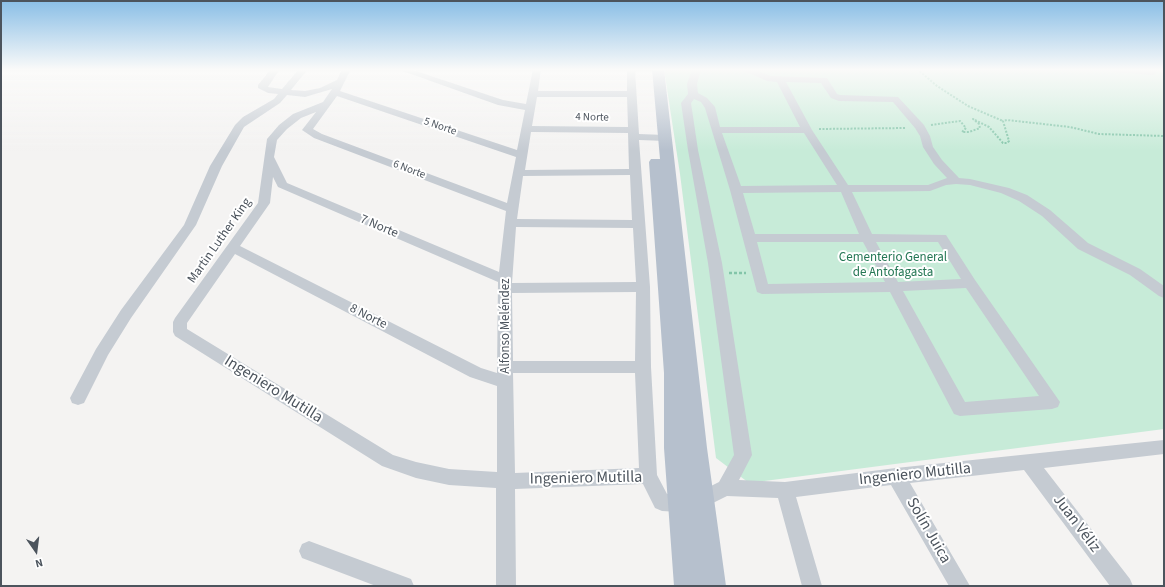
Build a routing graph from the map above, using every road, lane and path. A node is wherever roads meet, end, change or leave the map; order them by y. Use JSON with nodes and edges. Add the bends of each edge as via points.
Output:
{"nodes":[{"id":1,"x":281,"y":96,"type":"edge"},
{"id":2,"x":331,"y":96,"type":"edge"},
{"id":3,"x":348,"y":96,"type":"edge"},
{"id":4,"x":481,"y":96,"type":"edge"},
{"id":5,"x":532,"y":96,"type":"edge"},
{"id":6,"x":597,"y":96,"type":"edge"},
{"id":7,"x":632,"y":96,"type":"edge"},
{"id":8,"x":653,"y":96,"type":"edge"},
{"id":9,"x":659,"y":96,"type":"edge"},
{"id":10,"x":691,"y":96,"type":"edge"},
{"id":11,"x":697,"y":96,"type":"edge"},
{"id":12,"x":789,"y":96,"type":"edge"},
{"id":13,"x":835,"y":96,"type":"edge"},
{"id":14,"x":953,"y":96,"type":"edge"},
{"id":15,"x":531,"y":101,"type":"junction"},
{"id":16,"x":325,"y":104,"type":"junction"},
{"id":17,"x":1003,"y":121,"type":"junction"},
{"id":18,"x":920,"y":127,"type":"junction"},
{"id":19,"x":527,"y":129,"type":"junction"},
{"id":20,"x":307,"y":130,"type":"joint"},
{"id":21,"x":716,"y":130,"type":"junction"},
{"id":22,"x":807,"y":130,"type":"junction"},
{"id":23,"x":633,"y":134,"type":"junction"},
{"id":24,"x":1164,"y":136,"type":"edge"},
{"id":25,"x":660,"y":138,"type":"junction"},
{"id":26,"x":522,"y":154,"type":"junction"},
{"id":27,"x":269,"y":157,"type":"junction"},
{"id":28,"x":519,"y":172,"type":"junction"},
{"id":29,"x":635,"y":172,"type":"junction"},
{"id":30,"x":956,"y":181,"type":"junction"},
{"id":31,"x":845,"y":189,"type":"junction"},
{"id":32,"x":736,"y":190,"type":"junction"},
{"id":33,"x":511,"y":216,"type":"junction"},
{"id":34,"x":638,"y":224,"type":"junction"},
{"id":35,"x":750,"y":238,"type":"junction"},
{"id":36,"x":867,"y":238,"type":"junction"},
{"id":37,"x":233,"y":248,"type":"junction"},
{"id":38,"x":758,"y":273,"type":"junction"},
{"id":39,"x":716,"y":274,"type":"junction"},
{"id":40,"x":970,"y":283,"type":"junction"},
{"id":41,"x":505,"y":284,"type":"junction"},
{"id":42,"x":643,"y":287,"type":"junction"},
{"id":43,"x":894,"y":287,"type":"junction"},
{"id":44,"x":1164,"y":293,"type":"edge"},
{"id":45,"x":180,"y":322,"type":"joint"},
{"id":46,"x":643,"y":367,"type":"junction"},
{"id":47,"x":506,"y":374,"type":"junction"},
{"id":48,"x":78,"y":398,"type":"dead end"},
{"id":49,"x":1164,"y":447,"type":"edge"},
{"id":50,"x":1029,"y":462,"type":"junction"},
{"id":51,"x":648,"y":476,"type":"junction"},
{"id":52,"x":896,"y":476,"type":"junction"},
{"id":53,"x":506,"y":481,"type":"junction"},
{"id":54,"x":726,"y":488,"type":"junction"},
{"id":55,"x":785,"y":490,"type":"junction"},
{"id":56,"x":691,"y":501,"type":"junction"},
{"id":57,"x":309,"y":551,"type":"dead end"},
{"id":58,"x":404,"y":586,"type":"edge"},
{"id":59,"x":506,"y":586,"type":"edge"},
{"id":60,"x":687,"y":586,"type":"edge"},
{"id":61,"x":713,"y":586,"type":"edge"},
{"id":62,"x":812,"y":586,"type":"edge"},
{"id":63,"x":960,"y":586,"type":"edge"},
{"id":64,"x":1123,"y":586,"type":"edge"}],
"edges":[{"from":1,"to":48,"type":"street","via":[[240,125],[216,166],[190,225],[126,314],[101,353]]},
{"from":2,"to":16,"type":"street","name":"Martin Luther King"},
{"from":3,"to":26,"type":"street","name":"5 Norte"},
{"from":4,"to":15,"type":"street","via":[[501,103]]},
{"from":5,"to":15,"type":"street","name":"Alfonso Meléndez"},
{"from":6,"to":15,"type":"street"},
{"from":7,"to":23,"type":"street"},
{"from":8,"to":25,"type":"main road"},
{"from":9,"to":25,"type":"main road"},
{"from":10,"to":39,"type":"street","via":[[686,103]]},
{"from":11,"to":21,"type":"street","via":[[710,107]]},
{"from":12,"to":22,"type":"street"},
{"from":13,"to":18,"type":"street","via":[[895,99]]},
{"from":14,"to":17,"type":"path","via":[[968,106]]},
{"from":15,"to":19,"type":"street","name":"Alfonso Meléndez"},
{"from":16,"to":20,"type":"street","name":"Martin Luther King"},
{"from":16,"to":27,"type":"street","name":"Martin Luther King","via":[[297,116],[283,127],[272,139]]},
{"from":17,"to":18,"type":"path","via":[[1009,141],[1007,143],[1003,143],[989,127],[973,119],[980,128],[969,132],[962,132],[966,128],[960,121]]},
{"from":17,"to":24,"type":"path","via":[[1070,127],[1099,134]]},
{"from":18,"to":22,"type":"path"},
{"from":18,"to":30,"type":"street","via":[[931,152]]},
{"from":19,"to":23,"type":"street","name":"4 Norte"},
{"from":19,"to":26,"type":"street","name":"Alfonso Meléndez"},
{"from":20,"to":33,"type":"street","name":"6 Norte"},
{"from":21,"to":22,"type":"street"},
{"from":21,"to":32,"type":"street"},
{"from":22,"to":31,"type":"street"},
{"from":23,"to":25,"type":"street","name":"4 Norte"},
{"from":23,"to":29,"type":"street"},
{"from":25,"to":56,"type":"main road","via":[[674,373],[675,448]]},
{"from":26,"to":28,"type":"street","name":"Alfonso Meléndez"},
{"from":27,"to":37,"type":"street","name":"Martin Luther King","via":[[264,203]]},
{"from":27,"to":41,"type":"street","name":"7 Norte","via":[[282,185]]},
{"from":28,"to":29,"type":"street"},
{"from":28,"to":33,"type":"street","name":"Alfonso Meléndez"},
{"from":29,"to":34,"type":"street"},
{"from":30,"to":31,"type":"street","via":[[944,182],[930,188]]},
{"from":30,"to":44,"type":"street","via":[[1005,190],[1023,198],[1046,213],[1083,246],[1135,272]]},
{"from":31,"to":32,"type":"street"},
{"from":31,"to":36,"type":"street"},
{"from":32,"to":35,"type":"street"},
{"from":33,"to":34,"type":"street","name":"6 Norte"},
{"from":33,"to":41,"type":"street","name":"Alfonso Meléndez"},
{"from":34,"to":42,"type":"street"},
{"from":35,"to":36,"type":"street"},
{"from":35,"to":38,"type":"street"},
{"from":36,"to":40,"type":"street","via":[[942,238]]},
{"from":36,"to":43,"type":"street"},
{"from":37,"to":45,"type":"street","name":"Martin Luther King"},
{"from":37,"to":47,"type":"street","name":"8 Norte","via":[[476,373]]},
{"from":38,"to":39,"type":"path"},
{"from":38,"to":43,"type":"street","via":[[762,290]]},
{"from":39,"to":54,"type":"street","via":[[743,455]]},
{"from":40,"to":43,"type":"street"},
{"from":40,"to":43,"type":"street","via":[[1052,402],[960,409]]},
{"from":41,"to":42,"type":"street","name":"7 Norte"},
{"from":41,"to":47,"type":"street","name":"Alfonso Meléndez"},
{"from":42,"to":46,"type":"street"},
{"from":45,"to":53,"type":"street","name":"Ingeniero Mutilla","via":[[180,332],[388,461],[449,477]]},
{"from":46,"to":47,"type":"street","name":"8 Norte"},
{"from":46,"to":51,"type":"street"},
{"from":47,"to":53,"type":"street","name":"Alfonso Meléndez"},
{"from":49,"to":50,"type":"street","name":"Ingeniero Mutilla"},
{"from":50,"to":52,"type":"street","name":"Ingeniero Mutilla"},
{"from":50,"to":64,"type":"street","name":"Juan Véliz"},
{"from":51,"to":53,"type":"street","name":"Ingeniero Mutilla"},
{"from":51,"to":56,"type":"street","name":"Ingeniero Mutilla","via":[[662,502]]},
{"from":52,"to":55,"type":"street","name":"Ingeniero Mutilla"},
{"from":52,"to":63,"type":"street","name":"Solín Juica"},
{"from":53,"to":59,"type":"street","name":"Alfonso Meléndez"},
{"from":54,"to":55,"type":"street","name":"Ingeniero Mutilla"},
{"from":54,"to":56,"type":"street","name":"Ingeniero Mutilla"},
{"from":55,"to":62,"type":"street"},
{"from":56,"to":60,"type":"main road"},
{"from":56,"to":61,"type":"main road"},
{"from":57,"to":58,"type":"street"}]}
